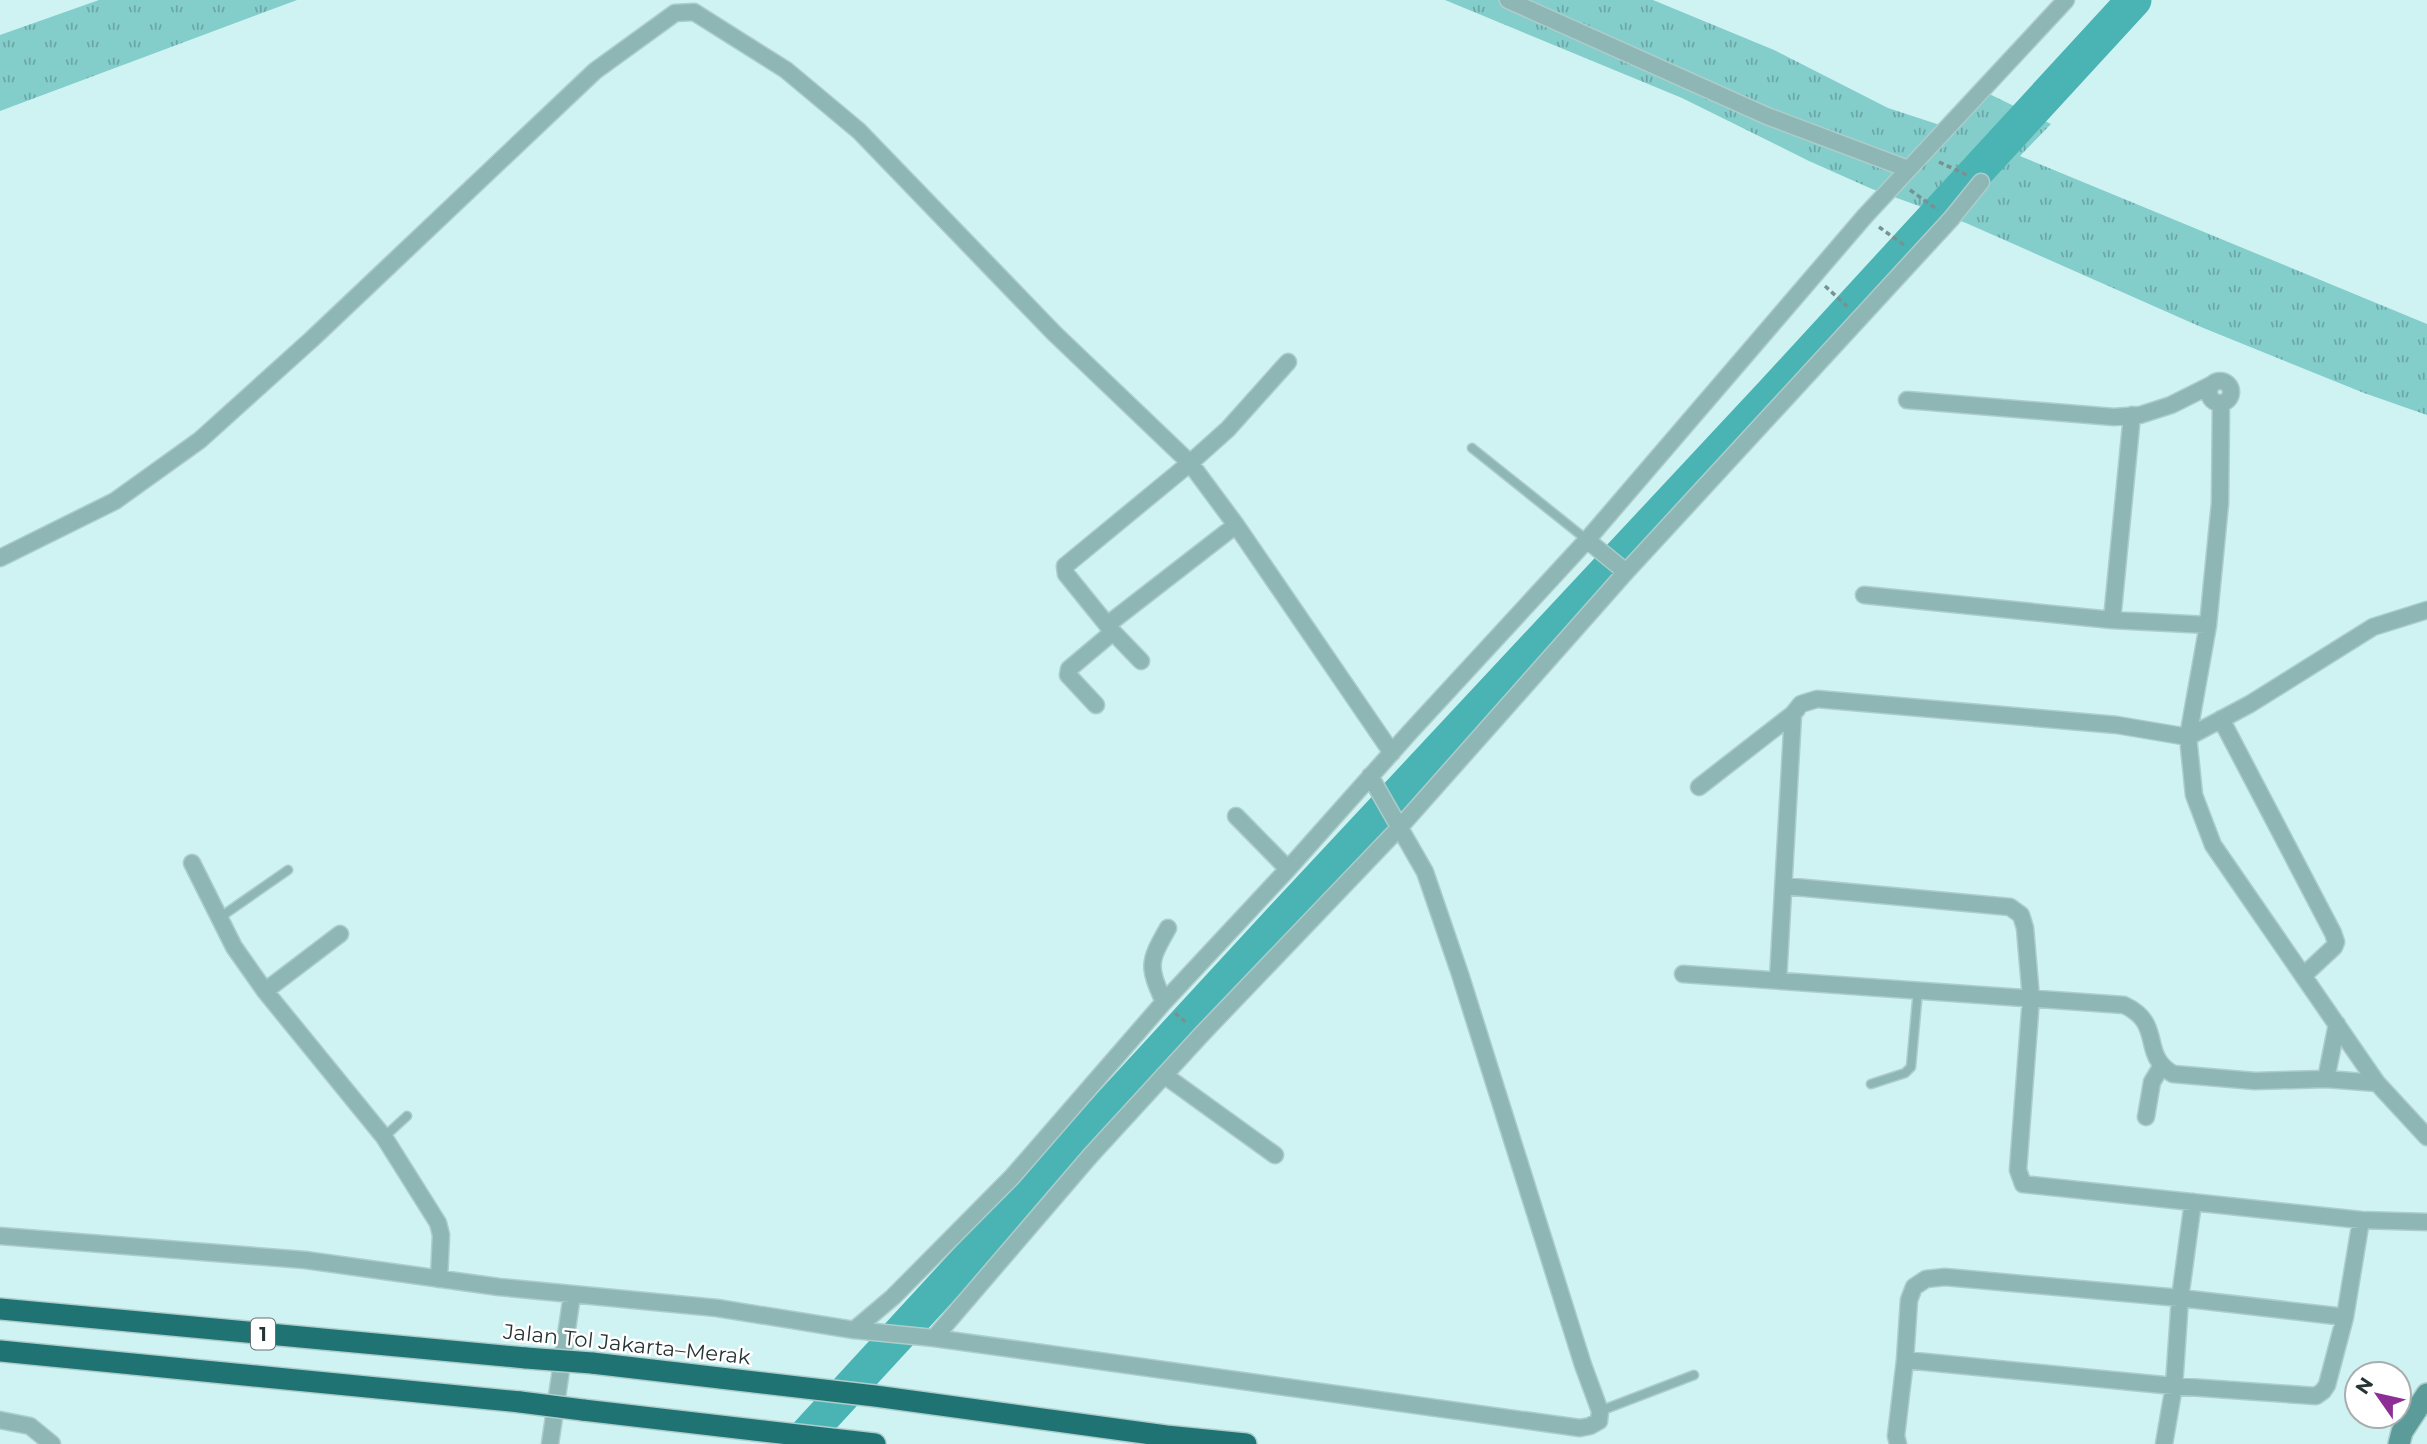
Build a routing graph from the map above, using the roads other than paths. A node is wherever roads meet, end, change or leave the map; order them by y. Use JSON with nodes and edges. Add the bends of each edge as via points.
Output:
{"nodes":[{"id":1,"x":1508,"y":0,"type":"edge"},
{"id":2,"x":2066,"y":0,"type":"edge"},
{"id":3,"x":1908,"y":169,"type":"junction"},
{"id":4,"x":1978,"y":180,"type":"road end"},
{"id":5,"x":1288,"y":362,"type":"dead end"},
{"id":6,"x":1907,"y":401,"type":"dead end"},
{"id":7,"x":2132,"y":415,"type":"junction"},
{"id":8,"x":1472,"y":448,"type":"dead end"},
{"id":9,"x":1190,"y":463,"type":"junction"},
{"id":10,"x":1236,"y":525,"type":"junction"},
{"id":11,"x":1593,"y":544,"type":"junction"},
{"id":12,"x":0,"y":558,"type":"edge"},
{"id":13,"x":1623,"y":569,"type":"junction"},
{"id":14,"x":1864,"y":596,"type":"dead end"},
{"id":15,"x":2427,"y":610,"type":"edge"},
{"id":16,"x":2112,"y":620,"type":"junction"},
{"id":17,"x":2208,"y":625,"type":"junction"},
{"id":18,"x":1110,"y":628,"type":"junction"},
{"id":19,"x":1141,"y":661,"type":"dead end"},
{"id":20,"x":1096,"y":705,"type":"dead end"},
{"id":21,"x":1793,"y":714,"type":"junction"},
{"id":22,"x":2221,"y":719,"type":"junction"},
{"id":23,"x":2188,"y":737,"type":"junction"},
{"id":24,"x":1392,"y":753,"type":"junction"},
{"id":25,"x":1373,"y":780,"type":"junction"},
{"id":26,"x":1699,"y":787,"type":"dead end"},
{"id":27,"x":1236,"y":816,"type":"dead end"},
{"id":28,"x":1400,"y":827,"type":"junction"},
{"id":29,"x":192,"y":863,"type":"dead end"},
{"id":30,"x":1288,"y":869,"type":"junction"},
{"id":31,"x":288,"y":870,"type":"dead end"},
{"id":32,"x":1784,"y":886,"type":"junction"},
{"id":33,"x":219,"y":918,"type":"junction"},
{"id":34,"x":1168,"y":928,"type":"dead end"},
{"id":35,"x":340,"y":933,"type":"dead end"},
{"id":36,"x":1683,"y":974,"type":"dead end"},
{"id":37,"x":2304,"y":975,"type":"junction"},
{"id":38,"x":1778,"y":980,"type":"junction"},
{"id":39,"x":1918,"y":990,"type":"junction"},
{"id":40,"x":265,"y":991,"type":"junction"},
{"id":41,"x":2031,"y":998,"type":"junction"},
{"id":42,"x":1168,"y":1007,"type":"junction"},
{"id":43,"x":2337,"y":1024,"type":"junction"},
{"id":44,"x":2161,"y":1067,"type":"junction"},
{"id":45,"x":1164,"y":1076,"type":"junction"},
{"id":46,"x":2326,"y":1079,"type":"junction"},
{"id":47,"x":2377,"y":1083,"type":"junction"},
{"id":48,"x":1871,"y":1084,"type":"dead end"},
{"id":49,"x":407,"y":1116,"type":"dead end"},
{"id":50,"x":2146,"y":1117,"type":"dead end"},
{"id":51,"x":2427,"y":1137,"type":"edge"},
{"id":52,"x":384,"y":1138,"type":"junction"},
{"id":53,"x":1275,"y":1154,"type":"dead end"},
{"id":54,"x":2193,"y":1202,"type":"junction"},
{"id":55,"x":2361,"y":1220,"type":"junction"},
{"id":56,"x":2427,"y":1222,"type":"edge"},
{"id":57,"x":0,"y":1236,"type":"edge"},
{"id":58,"x":439,"y":1279,"type":"junction"},
{"id":59,"x":572,"y":1295,"type":"junction"},
{"id":60,"x":2179,"y":1298,"type":"junction"},
{"id":61,"x":0,"y":1310,"type":"edge"},
{"id":62,"x":2345,"y":1317,"type":"junction"},
{"id":63,"x":862,"y":1331,"type":"junction"},
{"id":64,"x":934,"y":1338,"type":"junction"},
{"id":65,"x":0,"y":1351,"type":"edge"},
{"id":66,"x":1905,"y":1360,"type":"junction"},
{"id":67,"x":1694,"y":1375,"type":"dead end"},
{"id":68,"x":2174,"y":1386,"type":"junction"},
{"id":69,"x":2427,"y":1394,"type":"edge"},
{"id":70,"x":1600,"y":1411,"type":"junction"},
{"id":71,"x":0,"y":1420,"type":"edge"},
{"id":72,"x":866,"y":1443,"type":"edge"},
{"id":73,"x":52,"y":1444,"type":"edge"},
{"id":74,"x":550,"y":1444,"type":"edge"},
{"id":75,"x":1246,"y":1444,"type":"edge"},
{"id":76,"x":1898,"y":1444,"type":"edge"},
{"id":77,"x":2164,"y":1444,"type":"edge"},
{"id":78,"x":2399,"y":1444,"type":"edge"}],
"edges":[{"from":1,"to":3,"type":"street","via":[[1768,116]]},
{"from":2,"to":3,"type":"street"},
{"from":3,"to":11,"type":"street","via":[[1812,275]]},
{"from":4,"to":13,"type":"street","via":[[1951,219]]},
{"from":5,"to":9,"type":"street","via":[[1228,429]]},
{"from":6,"to":7,"type":"street","via":[[2066,415]]},
{"from":7,"to":16,"type":"street"},
{"from":7,"to":17,"type":"street","via":[[2171,405],[2211,385],[2211,399],[2221,403],[2220,503]]},
{"from":8,"to":11,"type":"lane"},
{"from":9,"to":10,"type":"street"},
{"from":9,"to":12,"type":"street","via":[[1054,333],[859,131],[786,70],[705,17],[685,12],[676,13],[596,71],[200,440],[115,501]]},
{"from":9,"to":18,"type":"street","via":[[1065,566],[1066,574]]},
{"from":10,"to":18,"type":"street"},
{"from":10,"to":24,"type":"street"},
{"from":11,"to":13,"type":"street"},
{"from":11,"to":24,"type":"street"},
{"from":13,"to":28,"type":"street"},
{"from":14,"to":16,"type":"street"},
{"from":15,"to":22,"type":"street","via":[[2373,628]]},
{"from":16,"to":17,"type":"street"},
{"from":17,"to":23,"type":"street"},
{"from":18,"to":19,"type":"street"},
{"from":18,"to":20,"type":"street","via":[[1069,669],[1068,675]]},
{"from":21,"to":23,"type":"street","via":[[1801,704],[1817,699],[2117,725]]},
{"from":21,"to":26,"type":"street"},
{"from":21,"to":32,"type":"street"},
{"from":22,"to":23,"type":"street"},
{"from":22,"to":37,"type":"street","via":[[2336,942]]},
{"from":23,"to":37,"type":"street","via":[[2194,796],[2213,845]]},
{"from":24,"to":25,"type":"street"},
{"from":25,"to":28,"type":"street"},
{"from":25,"to":30,"type":"street"},
{"from":27,"to":30,"type":"street"},
{"from":28,"to":45,"type":"street"},
{"from":28,"to":70,"type":"street","via":[[1425,872]]},
{"from":29,"to":33,"type":"street"},
{"from":30,"to":42,"type":"street"},
{"from":31,"to":33,"type":"lane"},
{"from":32,"to":38,"type":"street"},
{"from":32,"to":41,"type":"street","via":[[2010,907],[2021,915],[2025,928]]},
{"from":33,"to":40,"type":"street"},
{"from":34,"to":42,"type":"street","via":[[1157,947],[1151,974]]},
{"from":35,"to":40,"type":"street"},
{"from":36,"to":38,"type":"street"},
{"from":37,"to":43,"type":"street"},
{"from":38,"to":39,"type":"street"},
{"from":39,"to":41,"type":"street"},
{"from":39,"to":48,"type":"lane","via":[[1911,1067]]},
{"from":40,"to":52,"type":"street"},
{"from":41,"to":44,"type":"street","via":[[2124,1005],[2137,1011],[2146,1021]]},
{"from":41,"to":54,"type":"street","via":[[2018,1170],[2023,1184]]},
{"from":42,"to":63,"type":"street"},
{"from":43,"to":46,"type":"street"},
{"from":43,"to":47,"type":"street"},
{"from":44,"to":46,"type":"street","via":[[2173,1074],[2255,1081]]},
{"from":44,"to":50,"type":"street","via":[[2152,1082]]},
{"from":45,"to":53,"type":"street"},
{"from":45,"to":64,"type":"street"},
{"from":46,"to":47,"type":"street"},
{"from":47,"to":51,"type":"street"},
{"from":49,"to":52,"type":"lane"},
{"from":52,"to":58,"type":"street","via":[[438,1223]]},
{"from":54,"to":55,"type":"street"},
{"from":54,"to":60,"type":"street"},
{"from":55,"to":56,"type":"street"},
{"from":55,"to":62,"type":"street"},
{"from":57,"to":58,"type":"street","via":[[304,1260]]},
{"from":58,"to":59,"type":"street"},
{"from":59,"to":63,"type":"street","via":[[717,1308]]},
{"from":59,"to":74,"type":"street"},
{"from":60,"to":62,"type":"street"},
{"from":60,"to":66,"type":"street","via":[[1926,1279],[1914,1287],[1909,1300]]},
{"from":60,"to":68,"type":"street"},
{"from":61,"to":75,"type":"highway","name":"Jalan Tol Jakarta–Merak","number":"1","bridge":true,"via":[[592,1363]]},
{"from":62,"to":68,"type":"street","via":[[2330,1375],[2320,1394]]},
{"from":63,"to":64,"type":"street"},
{"from":64,"to":70,"type":"street","via":[[1580,1428],[1599,1421]]},
{"from":65,"to":72,"type":"highway","number":"1","bridge":true,"via":[[520,1402]]},
{"from":66,"to":68,"type":"street"},
{"from":66,"to":76,"type":"street"},
{"from":67,"to":70,"type":"lane"},
{"from":68,"to":77,"type":"street"},
{"from":69,"to":78,"type":"main road"},
{"from":71,"to":73,"type":"street","via":[[30,1426]]}]}
